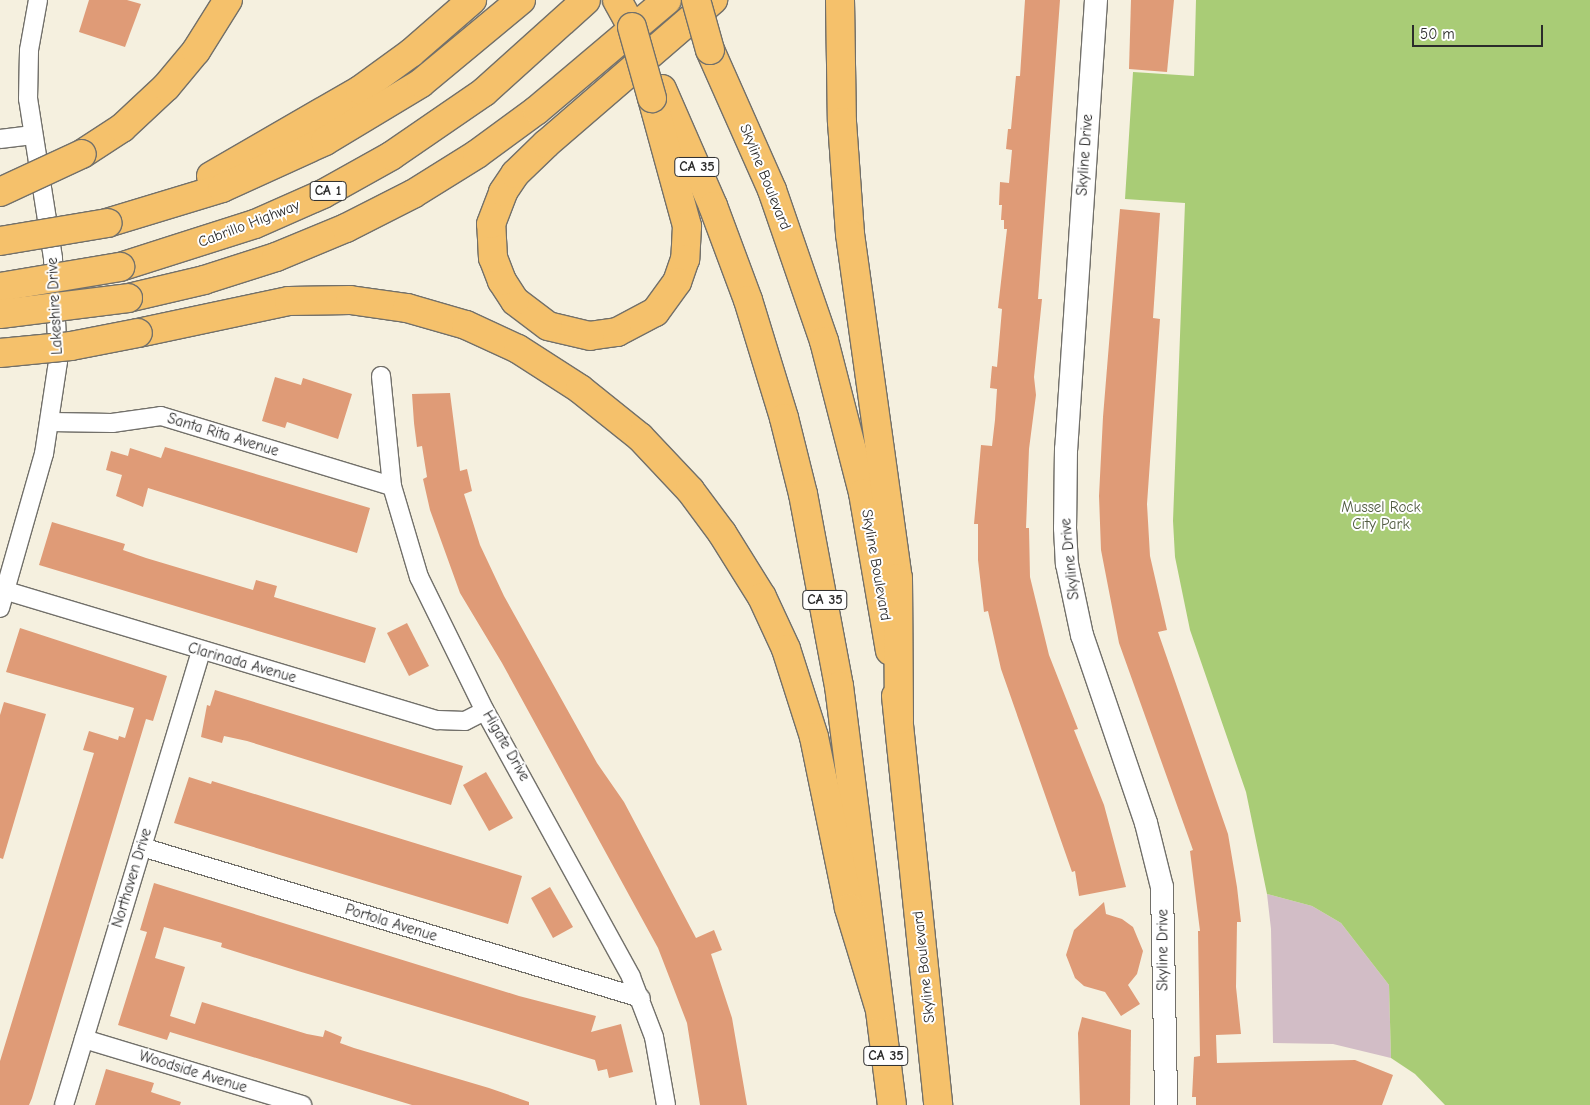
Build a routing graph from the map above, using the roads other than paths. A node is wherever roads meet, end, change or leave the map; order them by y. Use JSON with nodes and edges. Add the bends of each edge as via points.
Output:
{"nodes":[{"id":1,"x":38,"y":0,"type":"edge"},
{"id":2,"x":228,"y":0,"type":"edge"},
{"id":3,"x":472,"y":0,"type":"edge"},
{"id":4,"x":521,"y":0,"type":"edge"},
{"id":5,"x":586,"y":0,"type":"edge"},
{"id":6,"x":617,"y":0,"type":"edge"},
{"id":7,"x":667,"y":0,"type":"edge"},
{"id":8,"x":696,"y":0,"type":"edge"},
{"id":9,"x":713,"y":0,"type":"edge"},
{"id":10,"x":840,"y":0,"type":"edge"},
{"id":11,"x":1096,"y":0,"type":"edge"},
{"id":12,"x":657,"y":93,"type":"junction"},
{"id":13,"x":32,"y":135,"type":"junction"},
{"id":14,"x":0,"y":139,"type":"edge"},
{"id":15,"x":0,"y":192,"type":"edge"},
{"id":16,"x":149,"y":212,"type":"junction"},
{"id":17,"x":0,"y":241,"type":"edge"},
{"id":18,"x":0,"y":287,"type":"edge"},
{"id":19,"x":0,"y":314,"type":"edge"},
{"id":20,"x":0,"y":353,"type":"edge"},
{"id":21,"x":381,"y":376,"type":"dead end"},
{"id":22,"x":51,"y":422,"type":"junction"},
{"id":23,"x":392,"y":486,"type":"junction"},
{"id":24,"x":3,"y":590,"type":"edge"},
{"id":25,"x":0,"y":608,"type":"edge"},
{"id":26,"x":201,"y":651,"type":"junction"},
{"id":27,"x":485,"y":711,"type":"junction"},
{"id":28,"x":899,"y":720,"type":"junction"},
{"id":29,"x":142,"y":847,"type":"junction"},
{"id":30,"x":641,"y":998,"type":"junction"},
{"id":31,"x":879,"y":1007,"type":"junction"},
{"id":32,"x":84,"y":1038,"type":"junction"},
{"id":33,"x":64,"y":1105,"type":"edge"},
{"id":34,"x":302,"y":1105,"type":"edge"},
{"id":35,"x":666,"y":1105,"type":"edge"},
{"id":36,"x":892,"y":1105,"type":"edge"},
{"id":37,"x":938,"y":1105,"type":"edge"},
{"id":38,"x":1166,"y":1105,"type":"edge"}],
"edges":[{"from":1,"to":13,"type":"street","name":"Lakeshire Drive","via":[[28,67]]},
{"from":2,"to":15,"type":"main road","bridge":true,"via":[[200,46],[166,87],[122,128],[82,154]]},
{"from":3,"to":16,"type":"main road","via":[[411,54],[360,90]]},
{"from":4,"to":16,"type":"main road","via":[[421,83],[350,128],[257,174]]},
{"from":5,"to":18,"type":"main road","name":"Cabrillo Highway","number":"CA 1","bridge":true,"via":[[484,92],[423,136],[366,170],[255,224],[120,267]]},
{"from":6,"to":12,"type":"main road","bridge":true,"via":[[632,27]]},
{"from":7,"to":19,"type":"main road","bridge":true,"via":[[530,115],[477,154],[413,194],[346,228],[276,257],[204,280],[128,298]]},
{"from":8,"to":28,"type":"main road","name":"Skyline Boulevard","number":"CA 35","bridge":true,"via":[[710,50],[776,199],[835,379],[871,532]]},
{"from":9,"to":12,"type":"main road","via":[[546,144],[515,174],[503,192],[491,224],[493,258],[515,301],[548,326],[590,336],[617,332],[655,312],[677,282],[686,259],[687,226]]},
{"from":10,"to":28,"type":"main road","via":[[846,197],[898,578]]},
{"from":11,"to":38,"type":"street","name":"Skyline Drive","via":[[1066,449],[1065,528],[1069,573],[1082,635],[1149,831],[1162,887]]},
{"from":12,"to":31,"type":"main road","number":"CA 35","via":[[732,256],[796,463],[832,640]]},
{"from":13,"to":14,"type":"street"},
{"from":13,"to":22,"type":"street","name":"Lakeshire Drive","via":[[57,293],[58,361]]},
{"from":16,"to":17,"type":"main road","bridge":true,"via":[[107,223]]},
{"from":20,"to":31,"type":"main road","bridge":true,"via":[[71,346],[289,301],[350,300],[407,308],[466,325],[518,349],[580,389],[640,437],[690,490],[753,581],[786,649],[814,737],[849,908]]},
{"from":21,"to":23,"type":"street","name":"Higate Drive"},
{"from":22,"to":23,"type":"street","name":"Santa Rita Avenue","via":[[112,423],[161,416]]},
{"from":22,"to":24,"type":"street","name":"Lakeshire Drive"},
{"from":23,"to":27,"type":"street","name":"Higate Drive","via":[[406,541],[426,594]]},
{"from":24,"to":25,"type":"street","name":"Lakeshire Drive"},
{"from":24,"to":26,"type":"street","name":"Clarinada Avenue"},
{"from":26,"to":27,"type":"street","name":"Clarinada Avenue","via":[[438,720],[465,721]]},
{"from":26,"to":29,"type":"street","name":"Northaven Drive"},
{"from":27,"to":30,"type":"street","name":"Higate Drive","via":[[613,940]]},
{"from":28,"to":37,"type":"main road","name":"Skyline Boulevard","number":"CA 35"},
{"from":29,"to":30,"type":"street","name":"Portola Avenue"},
{"from":29,"to":32,"type":"street","name":"Northaven Drive"},
{"from":30,"to":35,"type":"street","name":"Higate Drive","via":[[654,1037]]},
{"from":31,"to":36,"type":"main road","number":"CA 35"},
{"from":32,"to":33,"type":"street","name":"Northaven Drive"},
{"from":32,"to":34,"type":"street","name":"Woodside Avenue"}]}
